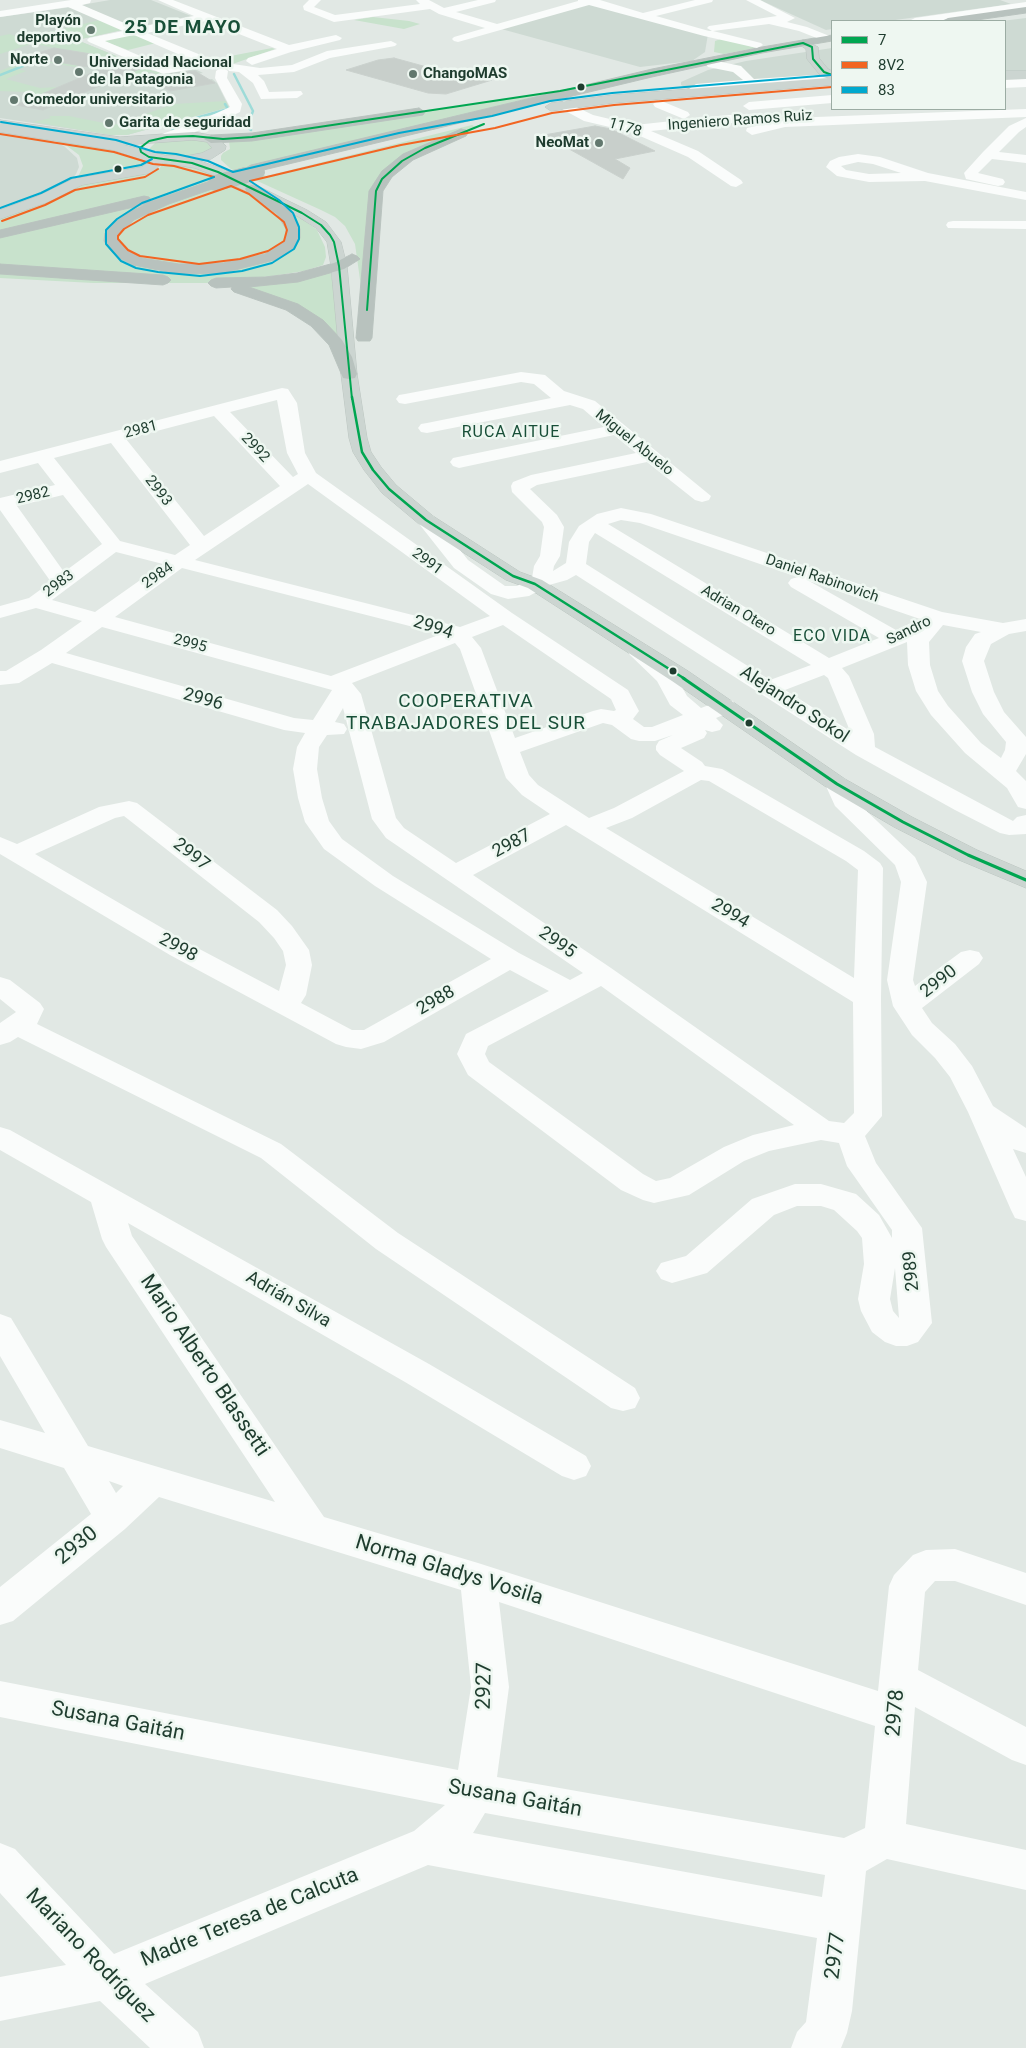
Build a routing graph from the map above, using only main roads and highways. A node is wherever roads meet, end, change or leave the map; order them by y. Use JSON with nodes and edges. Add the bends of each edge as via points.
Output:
{"nodes":[{"id":1,"x":1026,"y":12,"type":"edge"},
{"id":2,"x":957,"y":20,"type":"edge"},
{"id":3,"x":979,"y":20,"type":"edge"},
{"id":4,"x":831,"y":38,"type":"edge"},
{"id":5,"x":806,"y":44,"type":"junction"},
{"id":6,"x":730,"y":61,"type":"road end"},
{"id":7,"x":652,"y":73,"type":"junction"},
{"id":8,"x":1006,"y":75,"type":"edge"},
{"id":9,"x":1026,"y":75,"type":"edge"},
{"id":10,"x":830,"y":78,"type":"edge"},
{"id":11,"x":635,"y":82,"type":"junction"},
{"id":12,"x":753,"y":85,"type":"road end"},
{"id":13,"x":694,"y":92,"type":"road end"},
{"id":14,"x":557,"y":106,"type":"junction"},
{"id":15,"x":493,"y":122,"type":"junction"},
{"id":16,"x":0,"y":126,"type":"edge"},
{"id":17,"x":162,"y":138,"type":"junction"},
{"id":18,"x":400,"y":139,"type":"junction"},
{"id":19,"x":210,"y":143,"type":"junction"},
{"id":20,"x":150,"y":157,"type":"junction"},
{"id":21,"x":175,"y":160,"type":"junction"},
{"id":22,"x":255,"y":171,"type":"junction"},
{"id":23,"x":212,"y":181,"type":"junction"},
{"id":24,"x":252,"y":189,"type":"junction"},
{"id":25,"x":61,"y":190,"type":"junction"},
{"id":26,"x":0,"y":214,"type":"edge"},
{"id":27,"x":0,"y":228,"type":"edge"},
{"id":28,"x":0,"y":234,"type":"edge"},
{"id":29,"x":346,"y":262,"type":"junction"},
{"id":30,"x":0,"y":269,"type":"edge"},
{"id":31,"x":213,"y":284,"type":"junction"},
{"id":32,"x":365,"y":347,"type":"joint"},
{"id":33,"x":349,"y":374,"type":"junction"},
{"id":34,"x":369,"y":392,"type":"dead end"},
{"id":35,"x":426,"y":520,"type":"road end"},
{"id":36,"x":1026,"y":880,"type":"edge"}],
"edges":[{"from":1,"to":2,"type":"highway"},
{"from":1,"to":3,"type":"highway"},
{"from":4,"to":5,"type":"highway"},
{"from":5,"to":6,"type":"highway"},
{"from":5,"to":10,"type":"main road"},
{"from":7,"to":11,"type":"highway","via":[[708,63]]},
{"from":7,"to":19,"type":"highway","via":[[472,105]]},
{"from":7,"to":22,"type":"highway"},
{"from":8,"to":9,"type":"main road"},
{"from":10,"to":12,"type":"main road"},
{"from":11,"to":14,"type":"highway"},
{"from":11,"to":18,"type":"highway"},
{"from":13,"to":14,"type":"main road"},
{"from":14,"to":15,"type":"highway"},
{"from":15,"to":18,"type":"highway"},
{"from":15,"to":32,"type":"highway","via":[[425,148],[408,157],[382,179],[376,191]]},
{"from":16,"to":17,"type":"main road","via":[[110,140]]},
{"from":16,"to":20,"type":"main road","via":[[115,146]]},
{"from":16,"to":25,"type":"main road","via":[[51,140],[71,151],[78,161],[76,174]]},
{"from":17,"to":19,"type":"main road","via":[[184,135]]},
{"from":17,"to":20,"type":"main road","via":[[149,141],[140,148]]},
{"from":18,"to":22,"type":"highway"},
{"from":19,"to":21,"type":"main road","via":[[196,158]]},
{"from":19,"to":29,"type":"main road","via":[[218,164],[328,219],[342,232]]},
{"from":20,"to":21,"type":"main road"},
{"from":20,"to":25,"type":"main road","via":[[156,163],[146,170],[83,181]]},
{"from":21,"to":24,"type":"main road","via":[[206,168]]},
{"from":22,"to":23,"type":"highway","bridge":true},
{"from":23,"to":24,"type":"highway","via":[[129,217],[112,233],[116,248],[138,262],[179,269],[223,268],[270,257],[289,245],[293,229],[283,211]]},
{"from":23,"to":27,"type":"highway"},
{"from":23,"to":28,"type":"highway"},
{"from":24,"to":29,"type":"main road","via":[[320,225]]},
{"from":25,"to":26,"type":"main road"},
{"from":29,"to":31,"type":"highway","via":[[288,279]]},
{"from":29,"to":32,"type":"main road"},
{"from":29,"to":33,"type":"main road"},
{"from":30,"to":31,"type":"highway"},
{"from":31,"to":33,"type":"highway","via":[[261,295],[305,315],[336,343]]},
{"from":33,"to":35,"type":"main road","via":[[362,452],[389,490]]},
{"from":34,"to":36,"type":"main road","via":[[378,451],[402,485],[423,503],[635,648],[719,716],[903,822]]}]}
